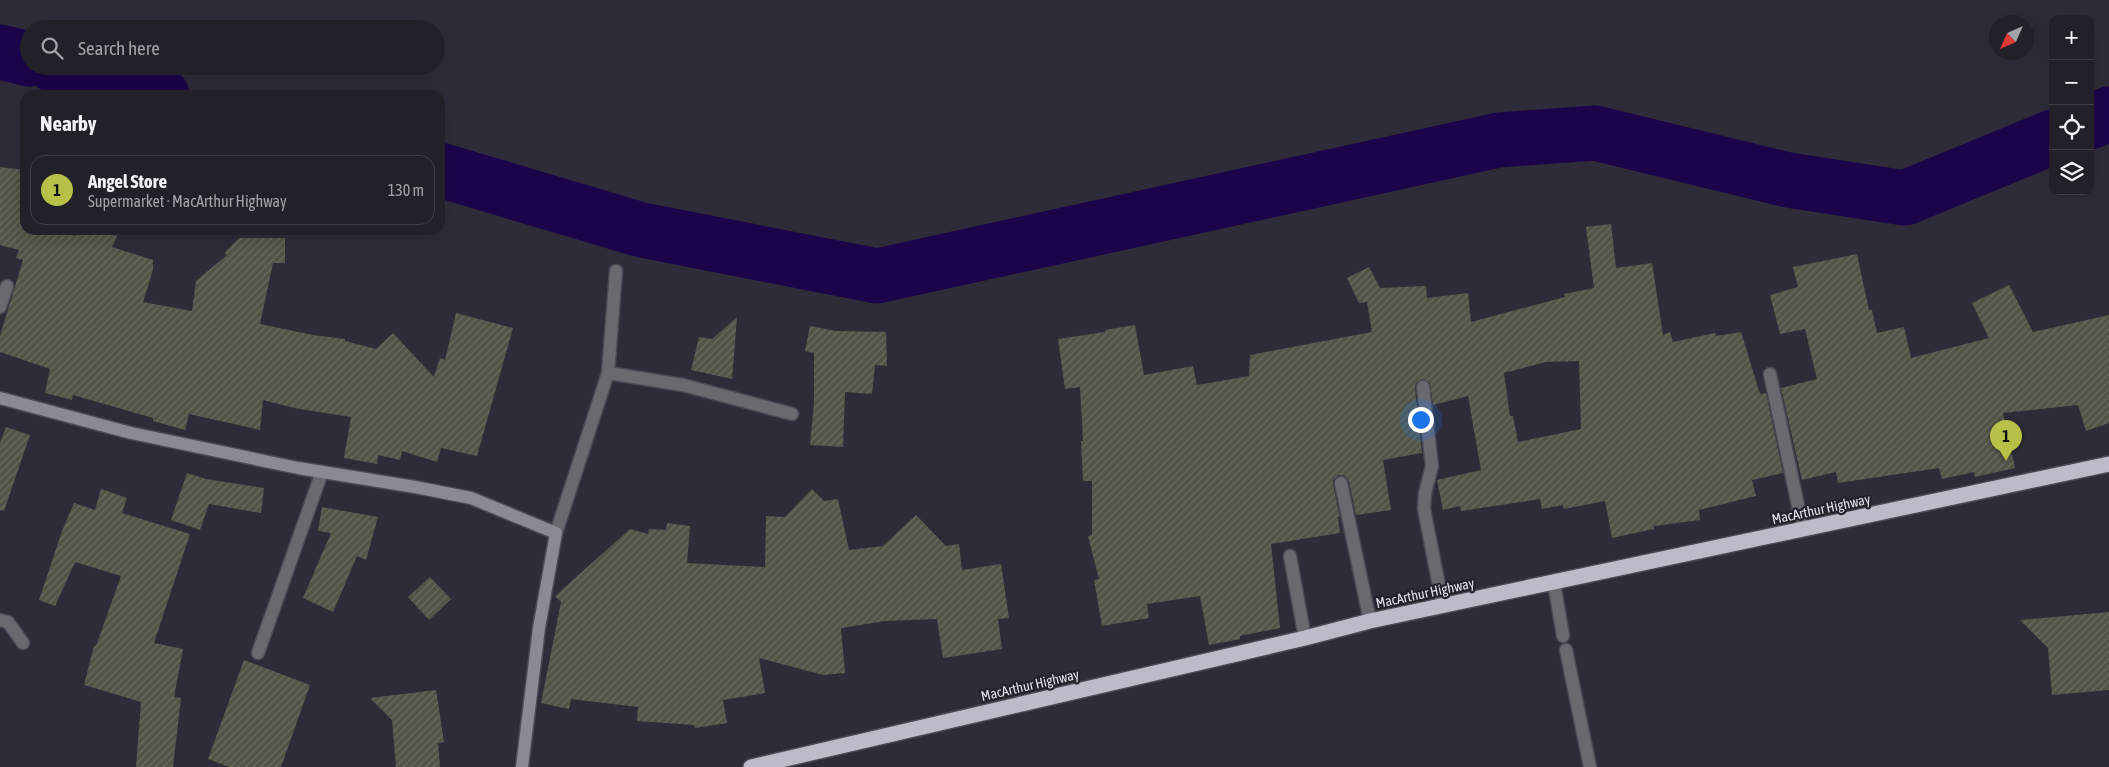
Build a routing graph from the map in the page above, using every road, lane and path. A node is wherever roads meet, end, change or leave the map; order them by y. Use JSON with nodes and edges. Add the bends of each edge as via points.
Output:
{"nodes":[{"id":1,"x":616,"y":271,"type":"dead end"},
{"id":2,"x":7,"y":286,"type":"dead end"},
{"id":3,"x":0,"y":307,"type":"edge"},
{"id":4,"x":608,"y":373,"type":"junction"},
{"id":5,"x":1770,"y":374,"type":"dead end"},
{"id":6,"x":1423,"y":387,"type":"dead end"},
{"id":7,"x":0,"y":398,"type":"edge"},
{"id":8,"x":792,"y":414,"type":"dead end"},
{"id":9,"x":2109,"y":464,"type":"edge"},
{"id":10,"x":322,"y":472,"type":"junction"},
{"id":11,"x":1341,"y":483,"type":"dead end"},
{"id":12,"x":1803,"y":530,"type":"junction"},
{"id":13,"x":556,"y":533,"type":"junction"},
{"id":14,"x":1290,"y":556,"type":"dead end"},
{"id":15,"x":1554,"y":583,"type":"junction"},
{"id":16,"x":1443,"y":606,"type":"junction"},
{"id":17,"x":0,"y":620,"type":"edge"},
{"id":18,"x":1370,"y":621,"type":"junction"},
{"id":19,"x":1563,"y":636,"type":"dead end"},
{"id":20,"x":1305,"y":638,"type":"junction"},
{"id":21,"x":23,"y":643,"type":"dead end"},
{"id":22,"x":1566,"y":650,"type":"dead end"},
{"id":23,"x":258,"y":653,"type":"dead end"},
{"id":24,"x":522,"y":767,"type":"edge"},
{"id":25,"x":751,"y":767,"type":"edge"},
{"id":26,"x":1590,"y":767,"type":"edge"}],
"edges":[{"from":1,"to":4,"type":"street"},
{"from":2,"to":3,"type":"street"},
{"from":4,"to":8,"type":"street","via":[[683,385]]},
{"from":4,"to":13,"type":"street"},
{"from":5,"to":12,"type":"street"},
{"from":6,"to":16,"type":"street","via":[[1432,466],[1424,509]]},
{"from":7,"to":10,"type":"street","via":[[131,433]]},
{"from":9,"to":12,"type":"highway","name":"MacArthur Highway"},
{"from":10,"to":13,"type":"street","via":[[470,498]]},
{"from":10,"to":23,"type":"street"},
{"from":11,"to":18,"type":"street"},
{"from":12,"to":15,"type":"highway","name":"MacArthur Highway"},
{"from":13,"to":24,"type":"street","via":[[539,628]]},
{"from":14,"to":20,"type":"street"},
{"from":15,"to":16,"type":"highway","name":"MacArthur Highway"},
{"from":15,"to":19,"type":"street"},
{"from":16,"to":18,"type":"highway","name":"MacArthur Highway"},
{"from":17,"to":21,"type":"street","via":[[8,622]]},
{"from":18,"to":20,"type":"highway","name":"MacArthur Highway"},
{"from":20,"to":25,"type":"highway","name":"MacArthur Highway"},
{"from":22,"to":26,"type":"street"}]}
